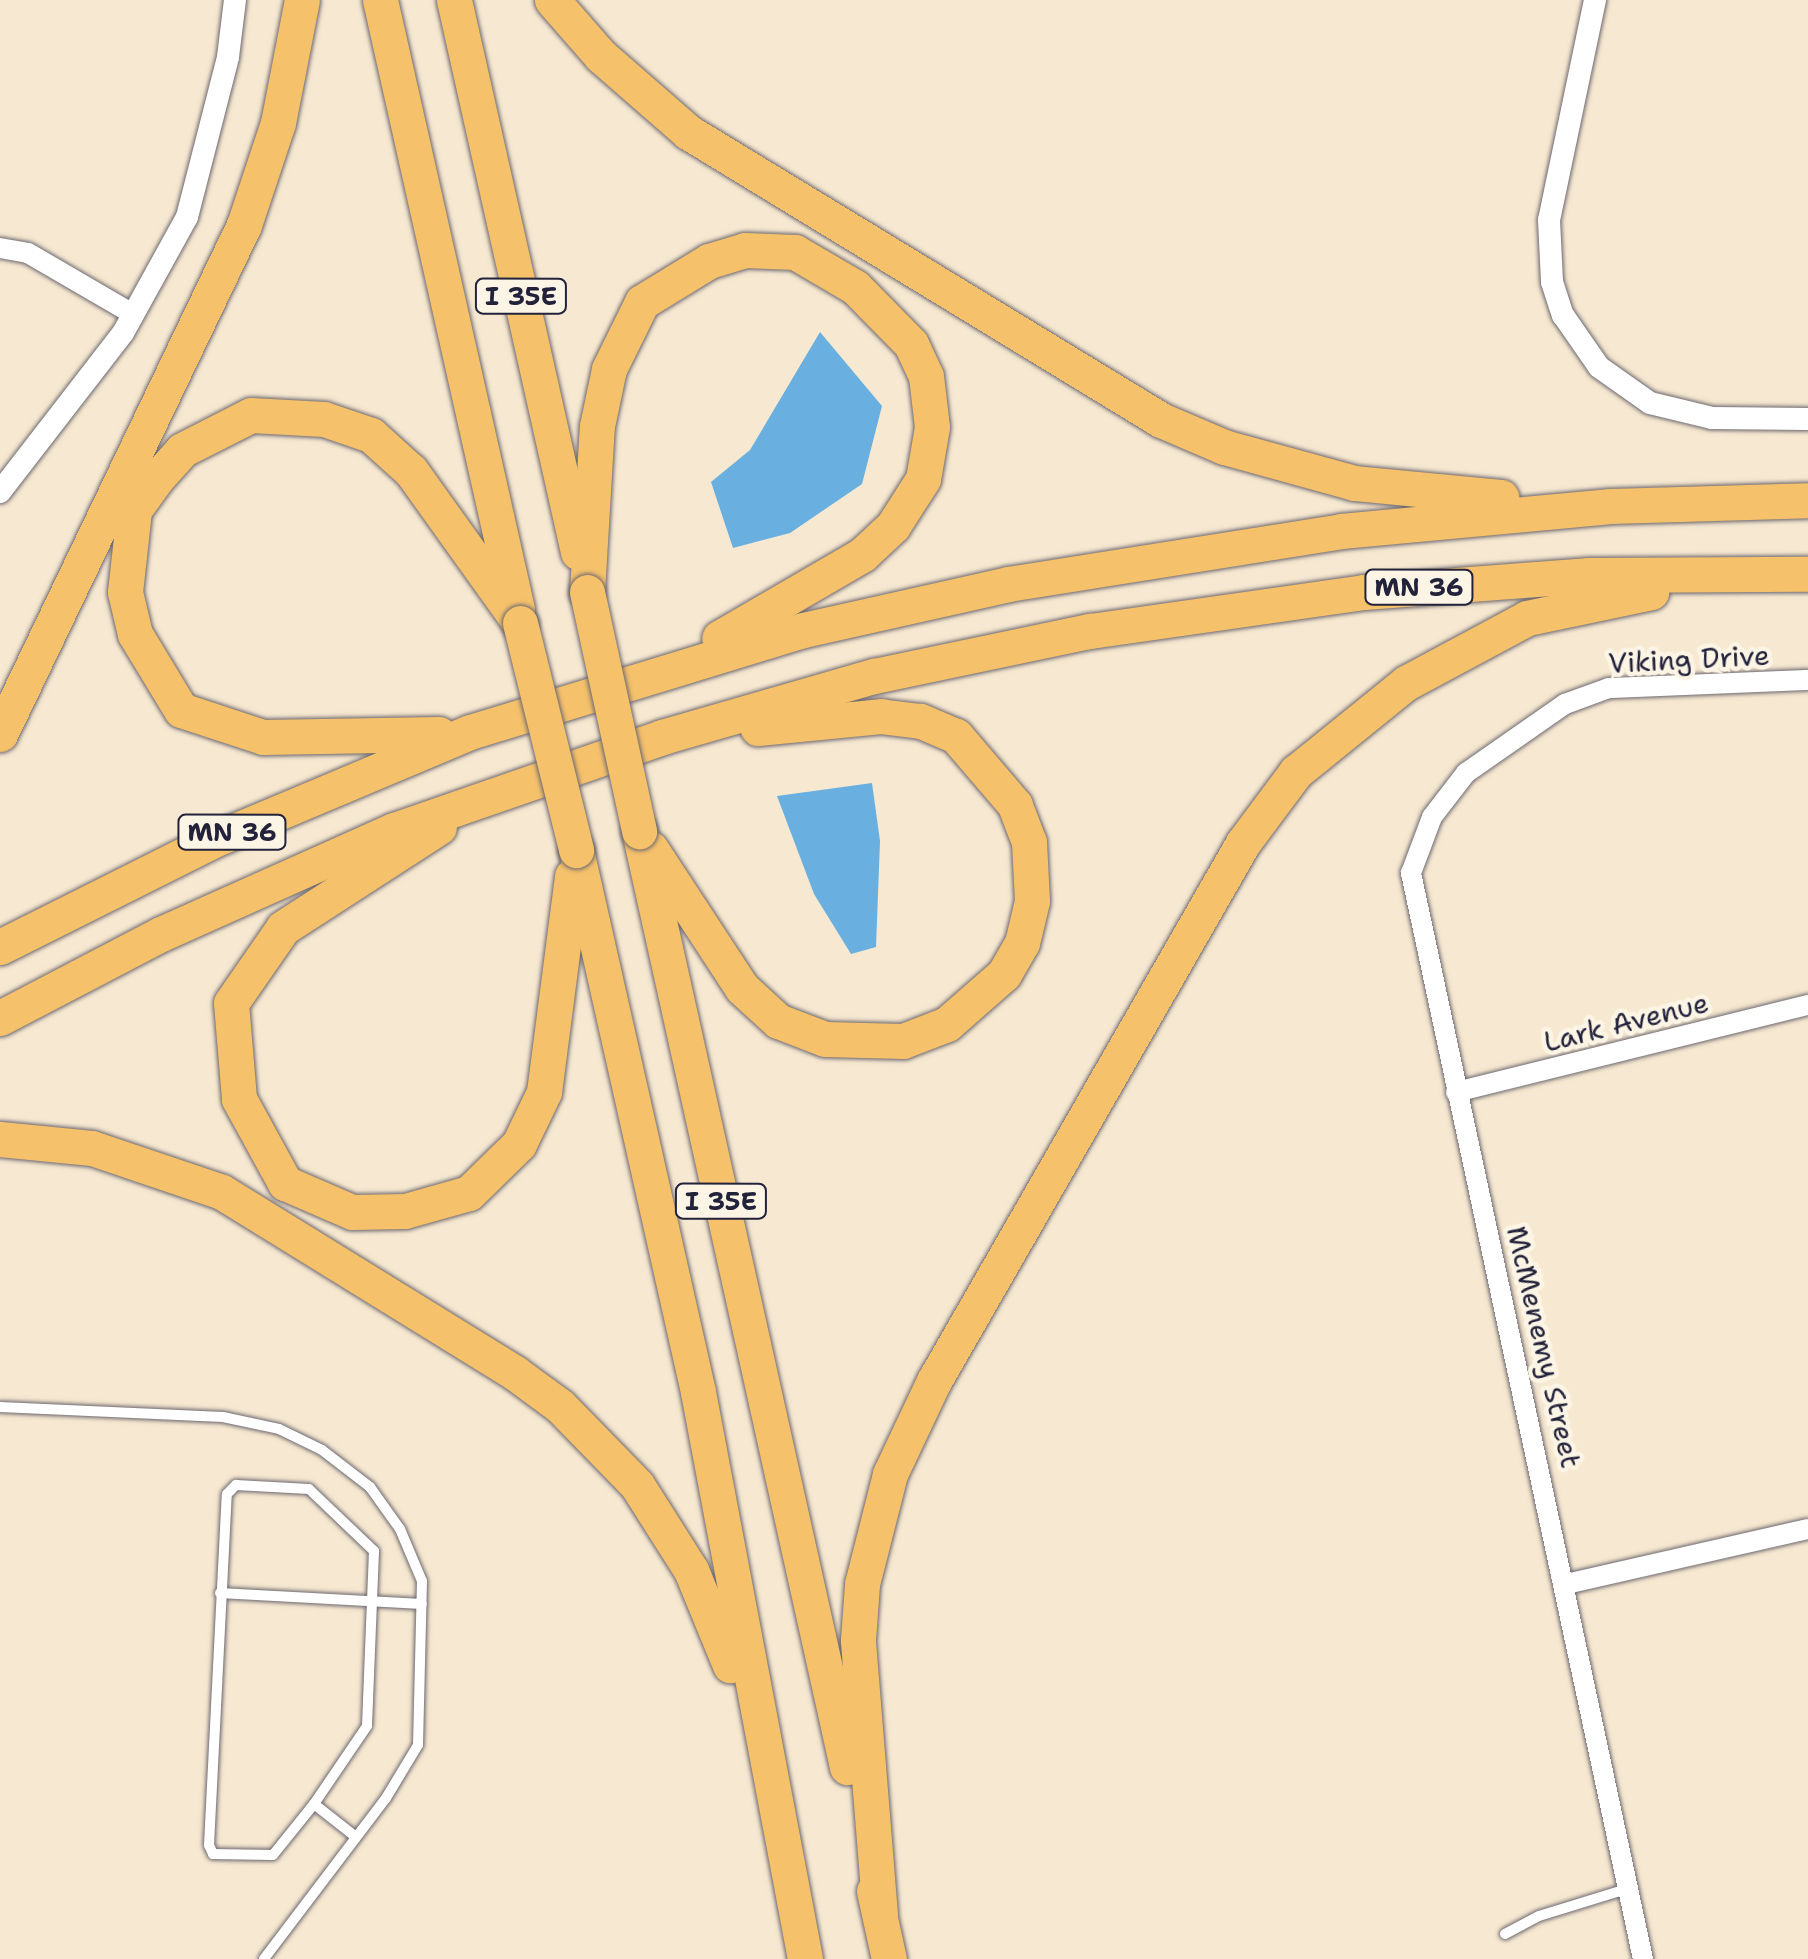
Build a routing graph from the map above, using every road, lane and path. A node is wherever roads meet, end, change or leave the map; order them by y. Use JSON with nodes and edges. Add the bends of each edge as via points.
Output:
{"nodes":[{"id":1,"x":235,"y":0,"type":"edge"},
{"id":2,"x":302,"y":0,"type":"edge"},
{"id":3,"x":380,"y":0,"type":"edge"},
{"id":4,"x":454,"y":0,"type":"edge"},
{"id":5,"x":552,"y":0,"type":"edge"},
{"id":6,"x":1595,"y":0,"type":"edge"},
{"id":7,"x":0,"y":248,"type":"edge"},
{"id":8,"x":133,"y":314,"type":"junction"},
{"id":9,"x":1808,"y":420,"type":"edge"},
{"id":10,"x":0,"y":492,"type":"edge"},
{"id":11,"x":1808,"y":500,"type":"edge"},
{"id":12,"x":1611,"y":506,"type":"junction"},
{"id":13,"x":1795,"y":574,"type":"edge"},
{"id":14,"x":588,"y":592,"type":"junction"},
{"id":15,"x":516,"y":617,"type":"junction"},
{"id":16,"x":667,"y":667,"type":"junction"},
{"id":17,"x":1808,"y":680,"type":"edge"},
{"id":18,"x":470,"y":732,"type":"junction"},
{"id":19,"x":0,"y":734,"type":"edge"},
{"id":20,"x":662,"y":737,"type":"junction"},
{"id":21,"x":1475,"y":766,"type":"joint"},
{"id":22,"x":482,"y":796,"type":"junction"},
{"id":23,"x":642,"y":838,"type":"junction"},
{"id":24,"x":576,"y":860,"type":"junction"},
{"id":25,"x":0,"y":947,"type":"edge"},
{"id":26,"x":1808,"y":1005,"type":"edge"},
{"id":27,"x":0,"y":1018,"type":"edge"},
{"id":28,"x":1456,"y":1092,"type":"junction"},
{"id":29,"x":0,"y":1139,"type":"edge"},
{"id":30,"x":0,"y":1407,"type":"edge"},
{"id":31,"x":1808,"y":1528,"type":"edge"},
{"id":32,"x":1566,"y":1584,"type":"junction"},
{"id":33,"x":220,"y":1593,"type":"junction"},
{"id":34,"x":375,"y":1602,"type":"junction"},
{"id":35,"x":422,"y":1604,"type":"junction"},
{"id":36,"x":766,"y":1760,"type":"junction"},
{"id":37,"x":314,"y":1804,"type":"junction"},
{"id":38,"x":356,"y":1837,"type":"junction"},
{"id":39,"x":1631,"y":1888,"type":"junction"},
{"id":40,"x":880,"y":1915,"type":"junction"},
{"id":41,"x":1505,"y":1934,"type":"dead end"},
{"id":42,"x":264,"y":1959,"type":"edge"},
{"id":43,"x":805,"y":1959,"type":"edge"},
{"id":44,"x":889,"y":1959,"type":"edge"},
{"id":45,"x":1644,"y":1959,"type":"edge"}],
"edges":[{"from":1,"to":8,"type":"street","via":[[228,57],[188,216]]},
{"from":2,"to":19,"type":"highway","via":[[278,123],[244,225]]},
{"from":3,"to":15,"type":"highway","number":"I 35E"},
{"from":4,"to":14,"type":"highway","number":"I 35E"},
{"from":5,"to":12,"type":"highway","via":[[601,56],[688,132],[1161,420],[1272,462],[1355,483]]},
{"from":6,"to":9,"type":"street","via":[[1549,220],[1552,282],[1578,343],[1599,368],[1650,402],[1681,413]]},
{"from":7,"to":8,"type":"street","via":[[28,253]]},
{"from":8,"to":10,"type":"street"},
{"from":11,"to":12,"type":"highway","number":"MN 36"},
{"from":12,"to":16,"type":"highway","number":"MN 36","via":[[1405,523],[1146,559],[939,598]]},
{"from":13,"to":20,"type":"highway","number":"MN 36","via":[[1476,582],[1144,622],[874,676]]},
{"from":13,"to":40,"type":"highway","via":[[1611,598],[1527,618],[1361,715],[1296,772],[1243,843],[934,1381],[890,1474],[866,1565],[858,1640]]},
{"from":14,"to":16,"type":"highway","via":[[597,426],[609,369],[642,302],[679,276],[745,250],[795,252],[824,265],[884,312],[926,376],[932,427],[924,479],[894,526],[862,556]]},
{"from":14,"to":23,"type":"highway","number":"I 35E","bridge":true},
{"from":15,"to":18,"type":"highway","via":[[411,471],[371,435],[324,419],[250,415],[211,432],[182,450],[134,510],[125,592],[135,634],[181,710],[222,728],[292,740]]},
{"from":15,"to":24,"type":"highway","number":"I 35E","bridge":true},
{"from":16,"to":18,"type":"highway","number":"MN 36"},
{"from":17,"to":21,"type":"street","name":"Viking Drive","via":[[1586,694]]},
{"from":18,"to":25,"type":"highway","number":"MN 36","via":[[200,846]]},
{"from":20,"to":22,"type":"highway","number":"MN 36"},
{"from":20,"to":23,"type":"highway","via":[[881,716],[920,721],[956,736],[1016,805],[1029,842],[1032,901],[1022,943],[1004,974],[947,1024],[902,1040],[824,1040],[778,1021],[742,988]]},
{"from":21,"to":28,"type":"street","name":"McMenemy Street","via":[[1432,817],[1410,872]]},
{"from":22,"to":24,"type":"highway","via":[[283,928],[231,1002],[238,1100],[285,1183],[352,1212],[405,1211],[468,1194],[519,1144],[544,1092]]},
{"from":22,"to":27,"type":"highway","number":"MN 36","via":[[290,873]]},
{"from":23,"to":40,"type":"highway","number":"I 35E"},
{"from":24,"to":36,"type":"highway","number":"I 35E","via":[[698,1392]]},
{"from":26,"to":28,"type":"street","name":"Lark Avenue"},
{"from":28,"to":32,"type":"street","name":"McMenemy Street"},
{"from":29,"to":36,"type":"highway","via":[[120,1154],[222,1192],[560,1406],[624,1471],[668,1530],[708,1606]]},
{"from":30,"to":35,"type":"lane","via":[[223,1417],[280,1429],[322,1450],[370,1487],[400,1529],[422,1581]]},
{"from":31,"to":32,"type":"street"},
{"from":32,"to":39,"type":"street","name":"McMenemy Street"},
{"from":33,"to":34,"type":"lane"},
{"from":33,"to":34,"type":"lane","via":[[229,1488],[291,1488],[316,1493],[374,1551]]},
{"from":33,"to":37,"type":"lane","via":[[209,1845],[214,1854],[273,1855]]},
{"from":34,"to":35,"type":"lane"},
{"from":34,"to":37,"type":"lane","via":[[367,1726]]},
{"from":35,"to":38,"type":"lane","via":[[418,1745]]},
{"from":36,"to":43,"type":"highway","number":"I 35E"},
{"from":37,"to":38,"type":"lane"},
{"from":38,"to":42,"type":"lane"},
{"from":39,"to":41,"type":"lane","via":[[1539,1916]]},
{"from":39,"to":45,"type":"street","name":"McMenemy Street"},
{"from":40,"to":44,"type":"highway","number":"I 35E"}]}
